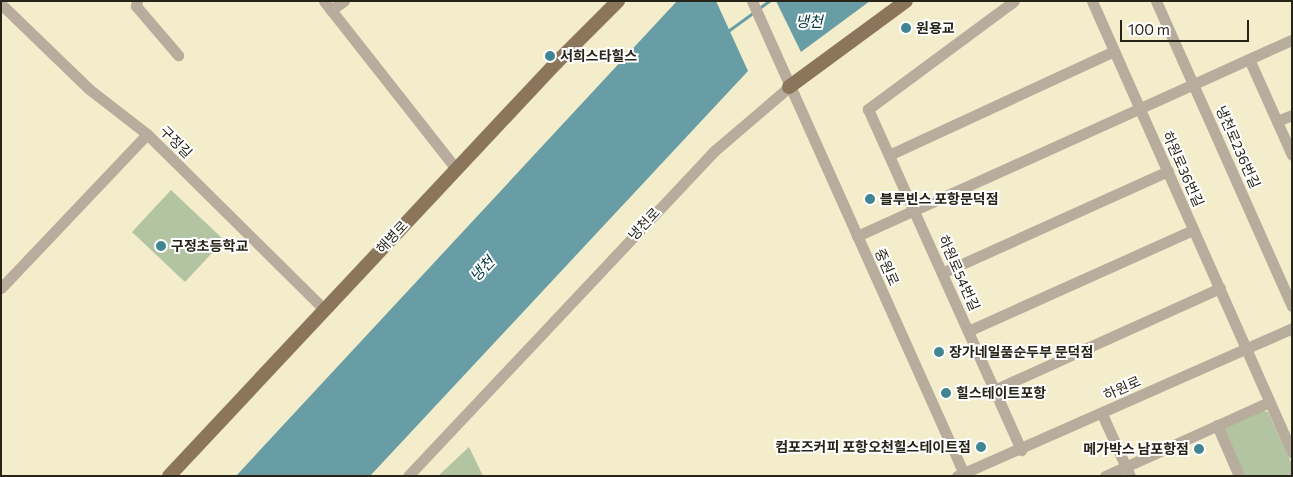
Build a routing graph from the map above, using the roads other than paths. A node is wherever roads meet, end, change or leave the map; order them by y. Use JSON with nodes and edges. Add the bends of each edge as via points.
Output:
{"nodes":[{"id":1,"x":137,"y":1,"type":"edge"},
{"id":2,"x":344,"y":1,"type":"edge"},
{"id":3,"x":618,"y":1,"type":"edge"},
{"id":4,"x":752,"y":1,"type":"edge"},
{"id":5,"x":906,"y":1,"type":"edge"},
{"id":6,"x":1014,"y":1,"type":"edge"},
{"id":7,"x":1092,"y":1,"type":"edge"},
{"id":8,"x":1156,"y":1,"type":"edge"},
{"id":9,"x":1,"y":4,"type":"edge"},
{"id":10,"x":328,"y":6,"type":"edge"},
{"id":11,"x":1292,"y":40,"type":"edge"},
{"id":12,"x":1114,"y":51,"type":"junction"},
{"id":13,"x":178,"y":55,"type":"dead end"},
{"id":14,"x":1249,"y":59,"type":"junction"},
{"id":15,"x":1194,"y":84,"type":"junction"},
{"id":16,"x":789,"y":87,"type":"junction"},
{"id":17,"x":1140,"y":109,"type":"junction"},
{"id":18,"x":1292,"y":114,"type":"edge"},
{"id":19,"x":1277,"y":121,"type":"junction"},
{"id":20,"x":147,"y":134,"type":"junction"},
{"id":21,"x":889,"y":155,"type":"junction"},
{"id":22,"x":1292,"y":155,"type":"edge"},
{"id":23,"x":456,"y":169,"type":"junction"},
{"id":24,"x":1168,"y":171,"type":"junction"},
{"id":25,"x":915,"y":210,"type":"junction"},
{"id":26,"x":1193,"y":230,"type":"junction"},
{"id":27,"x":857,"y":236,"type":"junction"},
{"id":28,"x":942,"y":273,"type":"junction"},
{"id":29,"x":1,"y":288,"type":"edge"},
{"id":30,"x":1220,"y":288,"type":"junction"},
{"id":31,"x":1292,"y":306,"type":"edge"},
{"id":32,"x":324,"y":309,"type":"junction"},
{"id":33,"x":1292,"y":328,"type":"edge"},
{"id":34,"x":968,"y":331,"type":"junction"},
{"id":35,"x":1246,"y":349,"type":"junction"},
{"id":36,"x":994,"y":390,"type":"junction"},
{"id":37,"x":1269,"y":402,"type":"junction"},
{"id":38,"x":1102,"y":414,"type":"junction"},
{"id":39,"x":1217,"y":425,"type":"junction"},
{"id":40,"x":1021,"y":450,"type":"junction"},
{"id":41,"x":1292,"y":454,"type":"edge"},
{"id":42,"x":1128,"y":471,"type":"edge"},
{"id":43,"x":962,"y":475,"type":"edge"},
{"id":44,"x":169,"y":476,"type":"edge"},
{"id":45,"x":408,"y":476,"type":"edge"},
{"id":46,"x":1105,"y":476,"type":"edge"},
{"id":47,"x":1239,"y":476,"type":"edge"}],
"edges":[{"from":1,"to":13,"type":"street","via":[[136,6]]},
{"from":2,"to":10,"type":"street"},
{"from":3,"to":23,"type":"main road","name":"해병로"},
{"from":4,"to":16,"type":"street","name":"중원로"},
{"from":5,"to":16,"type":"main road","name":"냉천로"},
{"from":6,"to":21,"type":"street","name":"하원로54번길","via":[[868,110]]},
{"from":7,"to":12,"type":"street","name":"하원로36번길"},
{"from":8,"to":15,"type":"street","name":"냉천로236번길"},
{"from":9,"to":20,"type":"street","name":"구정길","via":[[90,89]]},
{"from":10,"to":23,"type":"street"},
{"from":11,"to":14,"type":"street"},
{"from":12,"to":17,"type":"street","name":"하원로36번길"},
{"from":12,"to":21,"type":"street"},
{"from":14,"to":15,"type":"street"},
{"from":14,"to":19,"type":"street"},
{"from":15,"to":17,"type":"street"},
{"from":15,"to":31,"type":"street","name":"냉천로236번길"},
{"from":16,"to":27,"type":"street","name":"중원로"},
{"from":16,"to":45,"type":"street","name":"냉천로","via":[[713,152]]},
{"from":17,"to":24,"type":"street","name":"하원로36번길"},
{"from":17,"to":25,"type":"street"},
{"from":18,"to":19,"type":"street"},
{"from":19,"to":22,"type":"street"},
{"from":20,"to":29,"type":"street"},
{"from":20,"to":32,"type":"street","name":"구정길"},
{"from":21,"to":25,"type":"street","name":"하원로54번길"},
{"from":23,"to":32,"type":"main road","name":"해병로"},
{"from":24,"to":26,"type":"street","name":"하원로36번길"},
{"from":24,"to":28,"type":"street"},
{"from":25,"to":27,"type":"street"},
{"from":25,"to":28,"type":"street","name":"하원로54번길"},
{"from":26,"to":30,"type":"street","name":"하원로36번길"},
{"from":26,"to":34,"type":"street"},
{"from":27,"to":43,"type":"street","name":"중원로"},
{"from":28,"to":34,"type":"street","name":"하원로54번길"},
{"from":30,"to":35,"type":"street","name":"하원로36번길"},
{"from":30,"to":36,"type":"street"},
{"from":32,"to":44,"type":"main road","name":"해병로"},
{"from":33,"to":35,"type":"street","name":"하원로"},
{"from":34,"to":36,"type":"street","name":"하원로54번길"},
{"from":35,"to":37,"type":"street","name":"하원로36번길"},
{"from":35,"to":38,"type":"street","name":"하원로"},
{"from":36,"to":40,"type":"street","name":"하원로54번길"},
{"from":37,"to":39,"type":"street"},
{"from":37,"to":41,"type":"street","name":"하원로36번길"},
{"from":38,"to":40,"type":"street","name":"하원로"},
{"from":38,"to":42,"type":"street"},
{"from":39,"to":42,"type":"street"},
{"from":39,"to":47,"type":"street"},
{"from":40,"to":43,"type":"street","name":"하원로"},
{"from":42,"to":46,"type":"street"}]}
